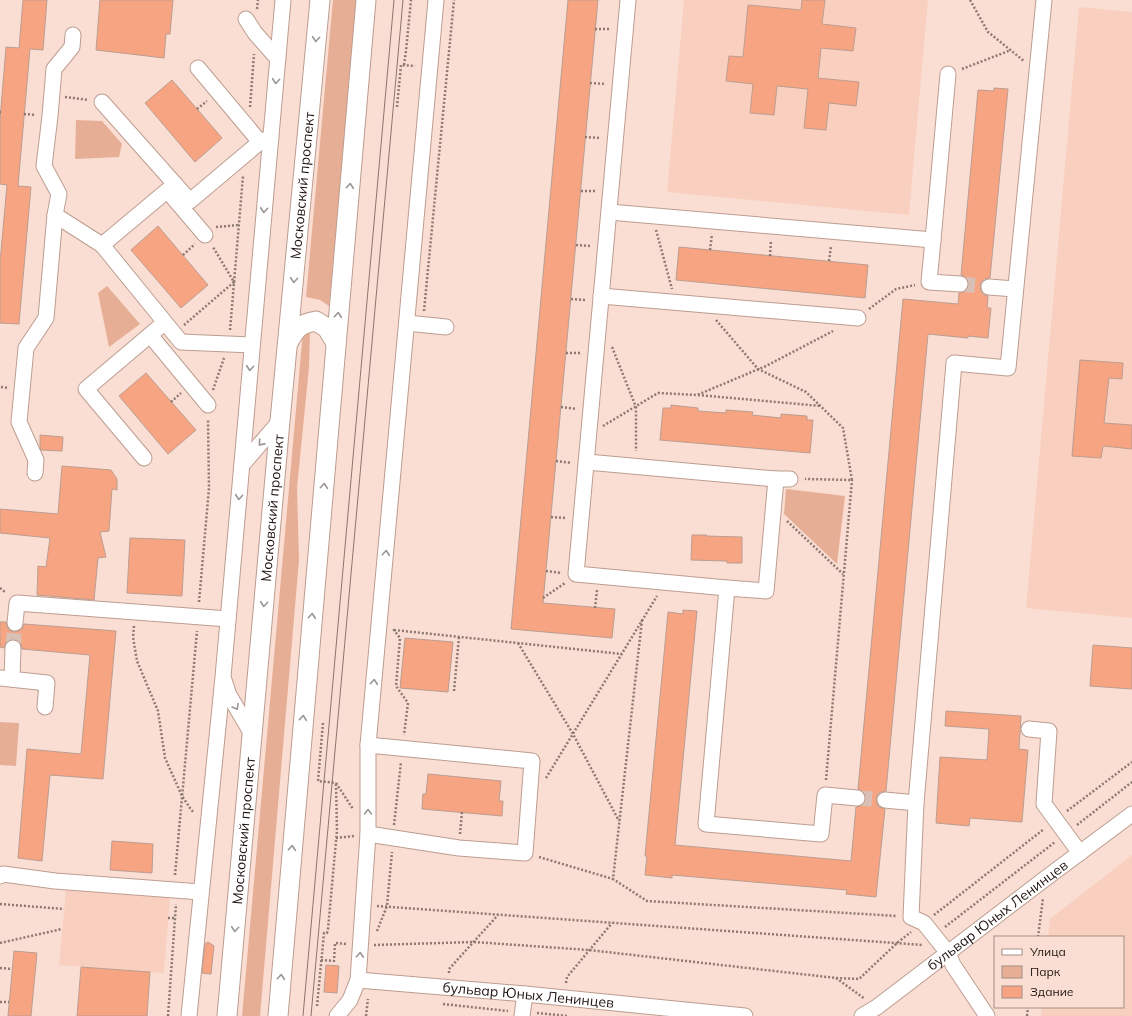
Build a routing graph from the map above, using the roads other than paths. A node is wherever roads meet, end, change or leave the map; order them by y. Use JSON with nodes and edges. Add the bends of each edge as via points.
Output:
{"nodes":[{"id":1,"x":283,"y":0,"type":"edge"},
{"id":2,"x":320,"y":0,"type":"edge"},
{"id":3,"x":366,"y":0,"type":"edge"},
{"id":4,"x":436,"y":0,"type":"edge"},
{"id":5,"x":628,"y":0,"type":"edge"},
{"id":6,"x":1044,"y":0,"type":"edge"},
{"id":7,"x":246,"y":19,"type":"dead end"},
{"id":8,"x":73,"y":35,"type":"dead end"},
{"id":9,"x":278,"y":59,"type":"junction"},
{"id":10,"x":198,"y":68,"type":"dead end"},
{"id":11,"x":948,"y":74,"type":"road end"},
{"id":12,"x":102,"y":102,"type":"road end"},
{"id":13,"x":265,"y":139,"type":"junction"},
{"id":14,"x":171,"y":188,"type":"junction"},
{"id":15,"x":609,"y":212,"type":"junction"},
{"id":16,"x":55,"y":215,"type":"junction"},
{"id":17,"x":205,"y":235,"type":"road end"},
{"id":18,"x":933,"y":240,"type":"junction"},
{"id":19,"x":102,"y":245,"type":"junction"},
{"id":20,"x":960,"y":284,"type":"tunnel mouth"},
{"id":21,"x":989,"y":287,"type":"tunnel mouth"},
{"id":22,"x":1015,"y":289,"type":"junction"},
{"id":23,"x":601,"y":296,"type":"junction"},
{"id":24,"x":858,"y":318,"type":"road end"},
{"id":25,"x":407,"y":323,"type":"junction"},
{"id":26,"x":446,"y":327,"type":"dead end"},
{"id":27,"x":169,"y":329,"type":"junction"},
{"id":28,"x":150,"y":335,"type":"junction"},
{"id":29,"x":288,"y":343,"type":"junction"},
{"id":30,"x":336,"y":343,"type":"junction"},
{"id":31,"x":252,"y":345,"type":"junction"},
{"id":32,"x":208,"y":405,"type":"dead end"},
{"id":33,"x":280,"y":421,"type":"junction"},
{"id":34,"x":144,"y":458,"type":"dead end"},
{"id":35,"x":586,"y":462,"type":"junction"},
{"id":36,"x":242,"y":465,"type":"junction"},
{"id":37,"x":35,"y":473,"type":"dead end"},
{"id":38,"x":727,"y":588,"type":"junction"},
{"id":39,"x":228,"y":619,"type":"junction"},
{"id":40,"x":15,"y":623,"type":"tunnel mouth"},
{"id":41,"x":13,"y":648,"type":"tunnel mouth"},
{"id":42,"x":223,"y":677,"type":"junction"},
{"id":43,"x":6,"y":678,"type":"edge"},
{"id":44,"x":45,"y":707,"type":"dead end"},
{"id":45,"x":1029,"y":729,"type":"dead end"},
{"id":46,"x":253,"y":736,"type":"junction"},
{"id":47,"x":368,"y":745,"type":"junction"},
{"id":48,"x":857,"y":798,"type":"tunnel mouth"},
{"id":49,"x":886,"y":800,"type":"tunnel mouth"},
{"id":50,"x":916,"y":803,"type":"junction"},
{"id":51,"x":1132,"y":814,"type":"edge"},
{"id":52,"x":368,"y":834,"type":"junction"},
{"id":53,"x":1080,"y":853,"type":"junction"},
{"id":54,"x":0,"y":876,"type":"edge"},
{"id":55,"x":201,"y":892,"type":"junction"},
{"id":56,"x":948,"y":953,"type":"junction"},
{"id":57,"x":364,"y":981,"type":"junction"},
{"id":58,"x":525,"y":994,"type":"junction"},
{"id":59,"x":522,"y":1014,"type":"edge"},
{"id":60,"x":189,"y":1016,"type":"edge"},
{"id":61,"x":227,"y":1016,"type":"edge"},
{"id":62,"x":278,"y":1016,"type":"edge"},
{"id":63,"x":337,"y":1016,"type":"edge"},
{"id":64,"x":746,"y":1016,"type":"edge"},
{"id":65,"x":862,"y":1016,"type":"edge"},
{"id":66,"x":987,"y":1016,"type":"edge"}],
"edges":[{"from":1,"to":9,"type":"street"},
{"from":2,"to":29,"type":"main road","name":"Московский проспект","one_way":true},
{"from":30,"to":3,"type":"main road","one_way":true},
{"from":4,"to":25,"type":"street"},
{"from":5,"to":15,"type":"street"},
{"from":6,"to":22,"type":"street"},
{"from":7,"to":9,"type":"street"},
{"from":8,"to":16,"type":"street","via":[[72,47],[54,69],[44,166],[59,194]]},
{"from":9,"to":13,"type":"street","one_way":true},
{"from":10,"to":13,"type":"street"},
{"from":11,"to":18,"type":"street"},
{"from":12,"to":14,"type":"street"},
{"from":13,"to":14,"type":"street","via":[[190,201]]},
{"from":13,"to":31,"type":"street","one_way":true},
{"from":14,"to":17,"type":"street"},
{"from":14,"to":19,"type":"street"},
{"from":15,"to":18,"type":"street"},
{"from":15,"to":23,"type":"street"},
{"from":16,"to":19,"type":"street"},
{"from":16,"to":37,"type":"street","via":[[46,318],[26,348],[18,422],[36,460]]},
{"from":18,"to":20,"type":"street","via":[[929,282]]},
{"from":19,"to":27,"type":"street"},
{"from":21,"to":22,"type":"street"},
{"from":22,"to":50,"type":"street","via":[[1008,368],[954,363]]},
{"from":23,"to":24,"type":"street"},
{"from":23,"to":35,"type":"street"},
{"from":25,"to":26,"type":"street"},
{"from":47,"to":25,"type":"street","one_way":true},
{"from":27,"to":28,"type":"street"},
{"from":27,"to":31,"type":"street","via":[[180,342]]},
{"from":28,"to":32,"type":"street"},
{"from":28,"to":34,"type":"street","via":[[86,389]]},
{"from":29,"to":30,"type":"main road","via":[[294,331],[305,323],[316,321],[327,328]]},
{"from":29,"to":33,"type":"main road","name":"Московский проспект"},
{"from":62,"to":30,"type":"main road","one_way":true},
{"from":31,"to":36,"type":"street","one_way":true},
{"from":33,"to":36,"type":"street","one_way":true},
{"from":33,"to":46,"type":"main road","name":"Московский проспект","one_way":true},
{"from":35,"to":38,"type":"street","via":[[576,574]]},
{"from":35,"to":38,"type":"street","via":[[783,479],[773,508],[766,591]]},
{"from":36,"to":39,"type":"street","one_way":true},
{"from":38,"to":48,"type":"street","via":[[706,824],[821,834],[824,795]]},
{"from":39,"to":40,"type":"street","via":[[17,603]]},
{"from":39,"to":42,"type":"street"},
{"from":41,"to":43,"type":"street"},
{"from":42,"to":46,"type":"street","one_way":true,"via":[[229,696]]},
{"from":42,"to":55,"type":"street"},
{"from":43,"to":44,"type":"street","via":[[47,682]]},
{"from":45,"to":53,"type":"street","via":[[1049,731],[1044,804]]},
{"from":46,"to":61,"type":"main road","name":"Московский проспект","one_way":true},
{"from":52,"to":47,"type":"street","one_way":true},
{"from":47,"to":52,"type":"street","via":[[532,761],[525,853],[459,848]]},
{"from":49,"to":50,"type":"street"},
{"from":50,"to":56,"type":"street","via":[[918,920]]},
{"from":51,"to":53,"type":"street","name":"бульвар Юных Ленинцев"},
{"from":57,"to":52,"type":"street","one_way":true,"via":[[361,944]]},
{"from":53,"to":56,"type":"street","name":"бульвар Юных Ленинцев"},
{"from":54,"to":55,"type":"street","via":[[3,874]]},
{"from":55,"to":60,"type":"street"},
{"from":56,"to":65,"type":"street","name":"бульвар Юных Ленинцев"},
{"from":56,"to":66,"type":"street","via":[[953,965]]},
{"from":57,"to":58,"type":"street","name":"бульвар Юных Ленинцев"},
{"from":57,"to":63,"type":"street"},
{"from":58,"to":59,"type":"street"},
{"from":58,"to":64,"type":"street","name":"бульвар Юных Ленинцев"}]}
